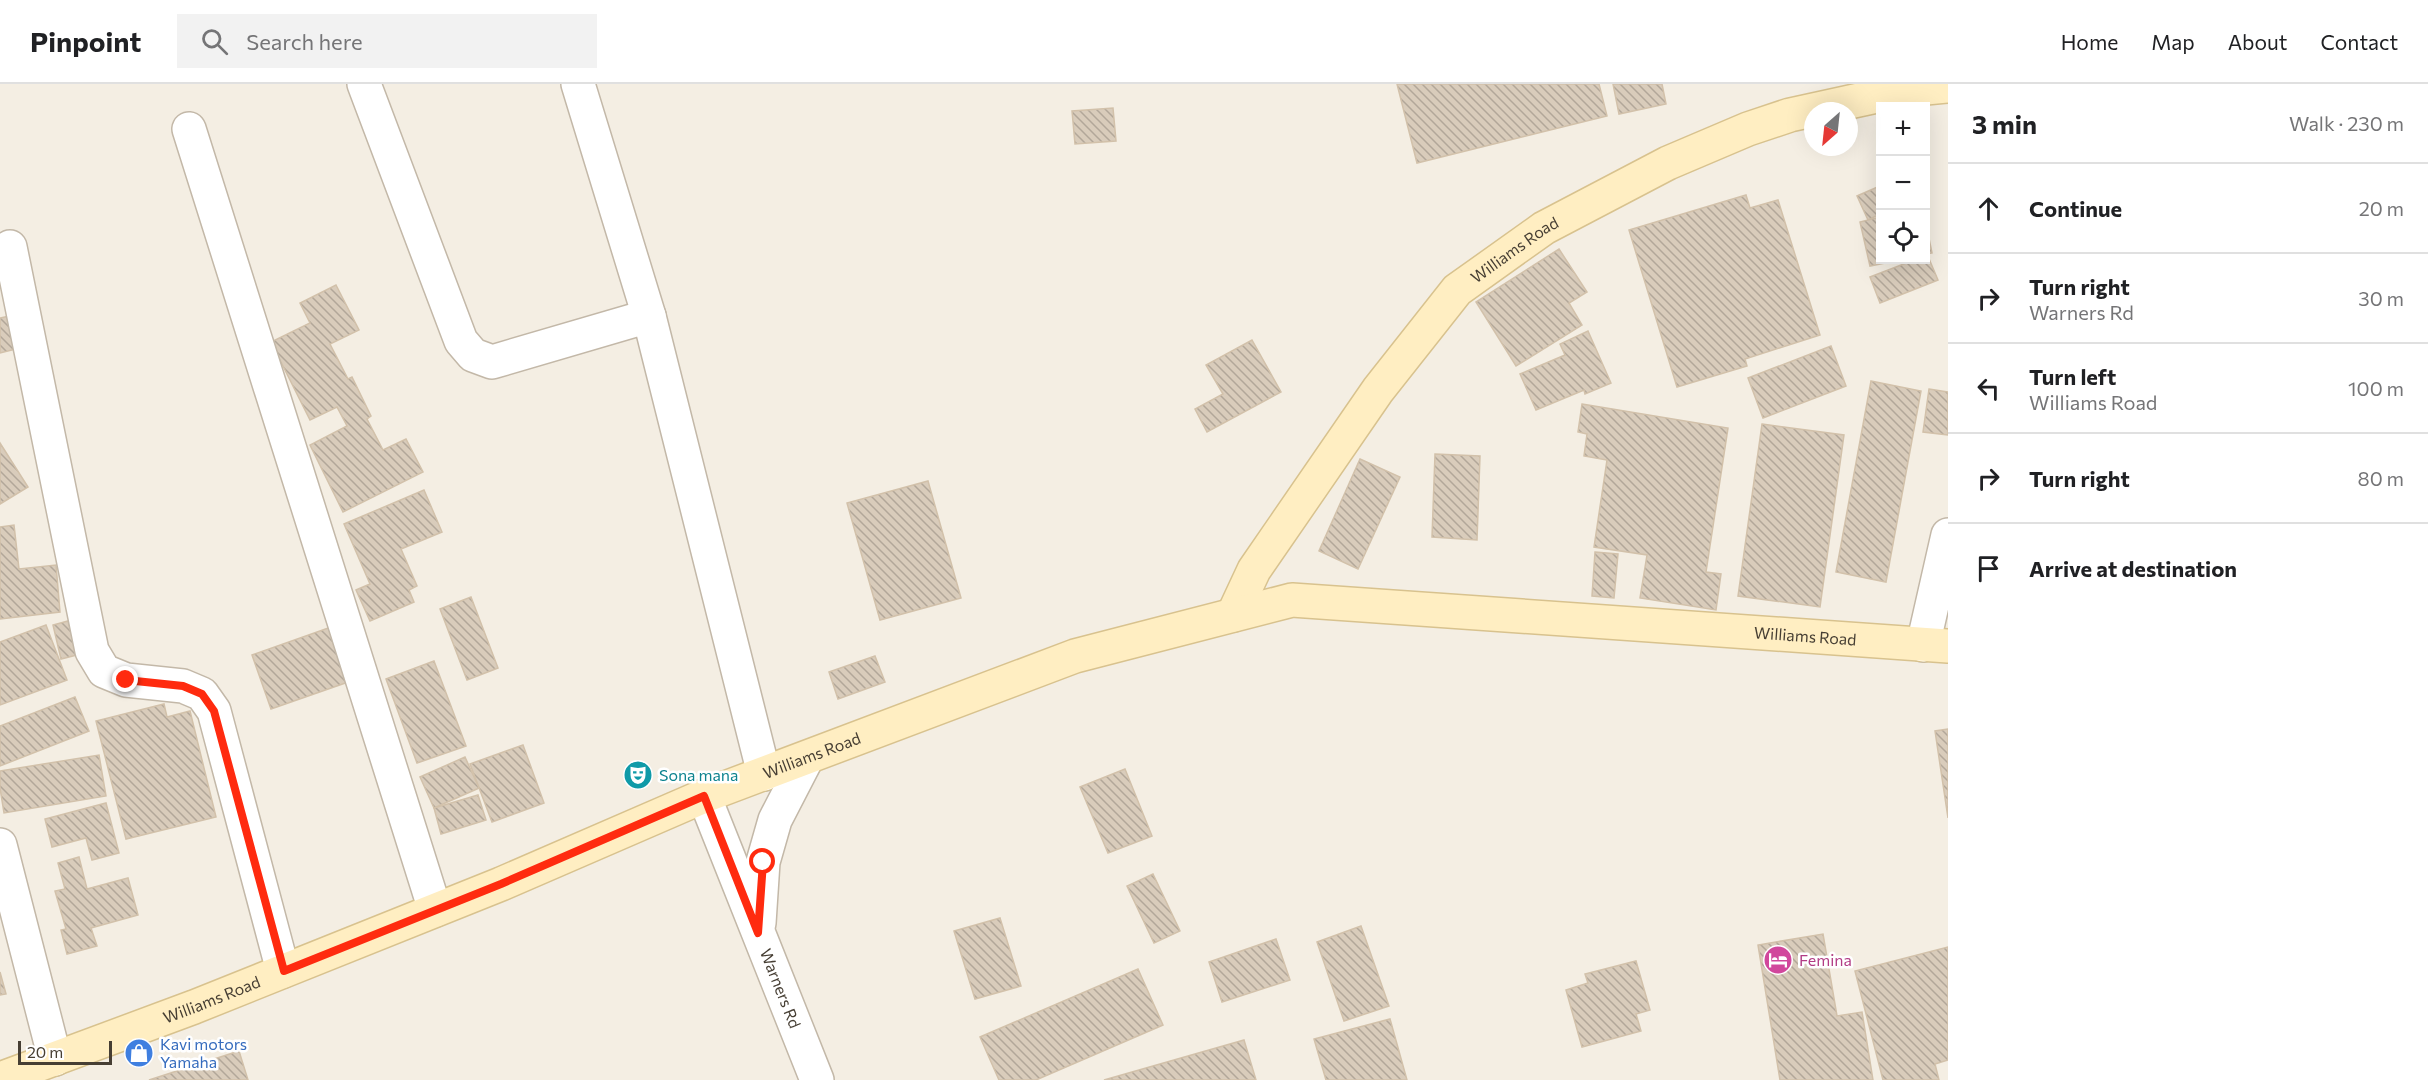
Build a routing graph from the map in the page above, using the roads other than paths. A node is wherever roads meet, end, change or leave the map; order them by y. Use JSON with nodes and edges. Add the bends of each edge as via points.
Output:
{"nodes":[{"id":1,"x":363,"y":84,"type":"edge"},
{"id":2,"x":578,"y":84,"type":"edge"},
{"id":3,"x":1948,"y":86,"type":"edge"},
{"id":4,"x":189,"y":129,"type":"dead end"},
{"id":5,"x":10,"y":247,"type":"dead end"},
{"id":6,"x":649,"y":316,"type":"junction"},
{"id":7,"x":1948,"y":535,"type":"edge"},
{"id":8,"x":1233,"y":615,"type":"junction"},
{"id":9,"x":1935,"y":645,"type":"edge"},
{"id":10,"x":806,"y":760,"type":"junction"},
{"id":11,"x":764,"y":774,"type":"junction"},
{"id":12,"x":704,"y":796,"type":"junction"},
{"id":13,"x":0,"y":845,"type":"edge"},
{"id":14,"x":435,"y":910,"type":"junction"},
{"id":15,"x":758,"y":933,"type":"junction"},
{"id":16,"x":284,"y":971,"type":"junction"},
{"id":17,"x":56,"y":1059,"type":"junction"},
{"id":18,"x":0,"y":1079,"type":"edge"},
{"id":19,"x":817,"y":1080,"type":"edge"}],
"edges":[{"from":1,"to":6,"type":"street","via":[[461,341],[473,355],[492,362]]},
{"from":2,"to":6,"type":"street"},
{"from":3,"to":8,"type":"street","name":"Williams Road","via":[[1905,90],[1790,115],[1748,129],[1668,163],[1544,228],[1457,290],[1378,390],[1254,570]]},
{"from":4,"to":14,"type":"street"},
{"from":5,"to":16,"type":"street","via":[[92,651],[104,671],[126,680],[183,686],[202,694],[214,711]]},
{"from":6,"to":11,"type":"street"},
{"from":7,"to":9,"type":"street"},
{"from":8,"to":9,"type":"street","name":"Williams Road","via":[[1292,600]]},
{"from":8,"to":10,"type":"street","name":"Williams Road","via":[[1075,656]]},
{"from":10,"to":11,"type":"street","name":"Williams Road"},
{"from":10,"to":15,"type":"street","via":[[775,820],[763,862]]},
{"from":11,"to":12,"type":"street","name":"Williams Road"},
{"from":12,"to":14,"type":"street","name":"Williams Road"},
{"from":12,"to":15,"type":"street","name":"Warners Rd"},
{"from":13,"to":17,"type":"street"},
{"from":14,"to":16,"type":"street","name":"Williams Road"},
{"from":15,"to":19,"type":"street","name":"Warners Rd"},
{"from":16,"to":17,"type":"street","name":"Williams Road"},
{"from":17,"to":18,"type":"street","name":"Williams Road"}]}
